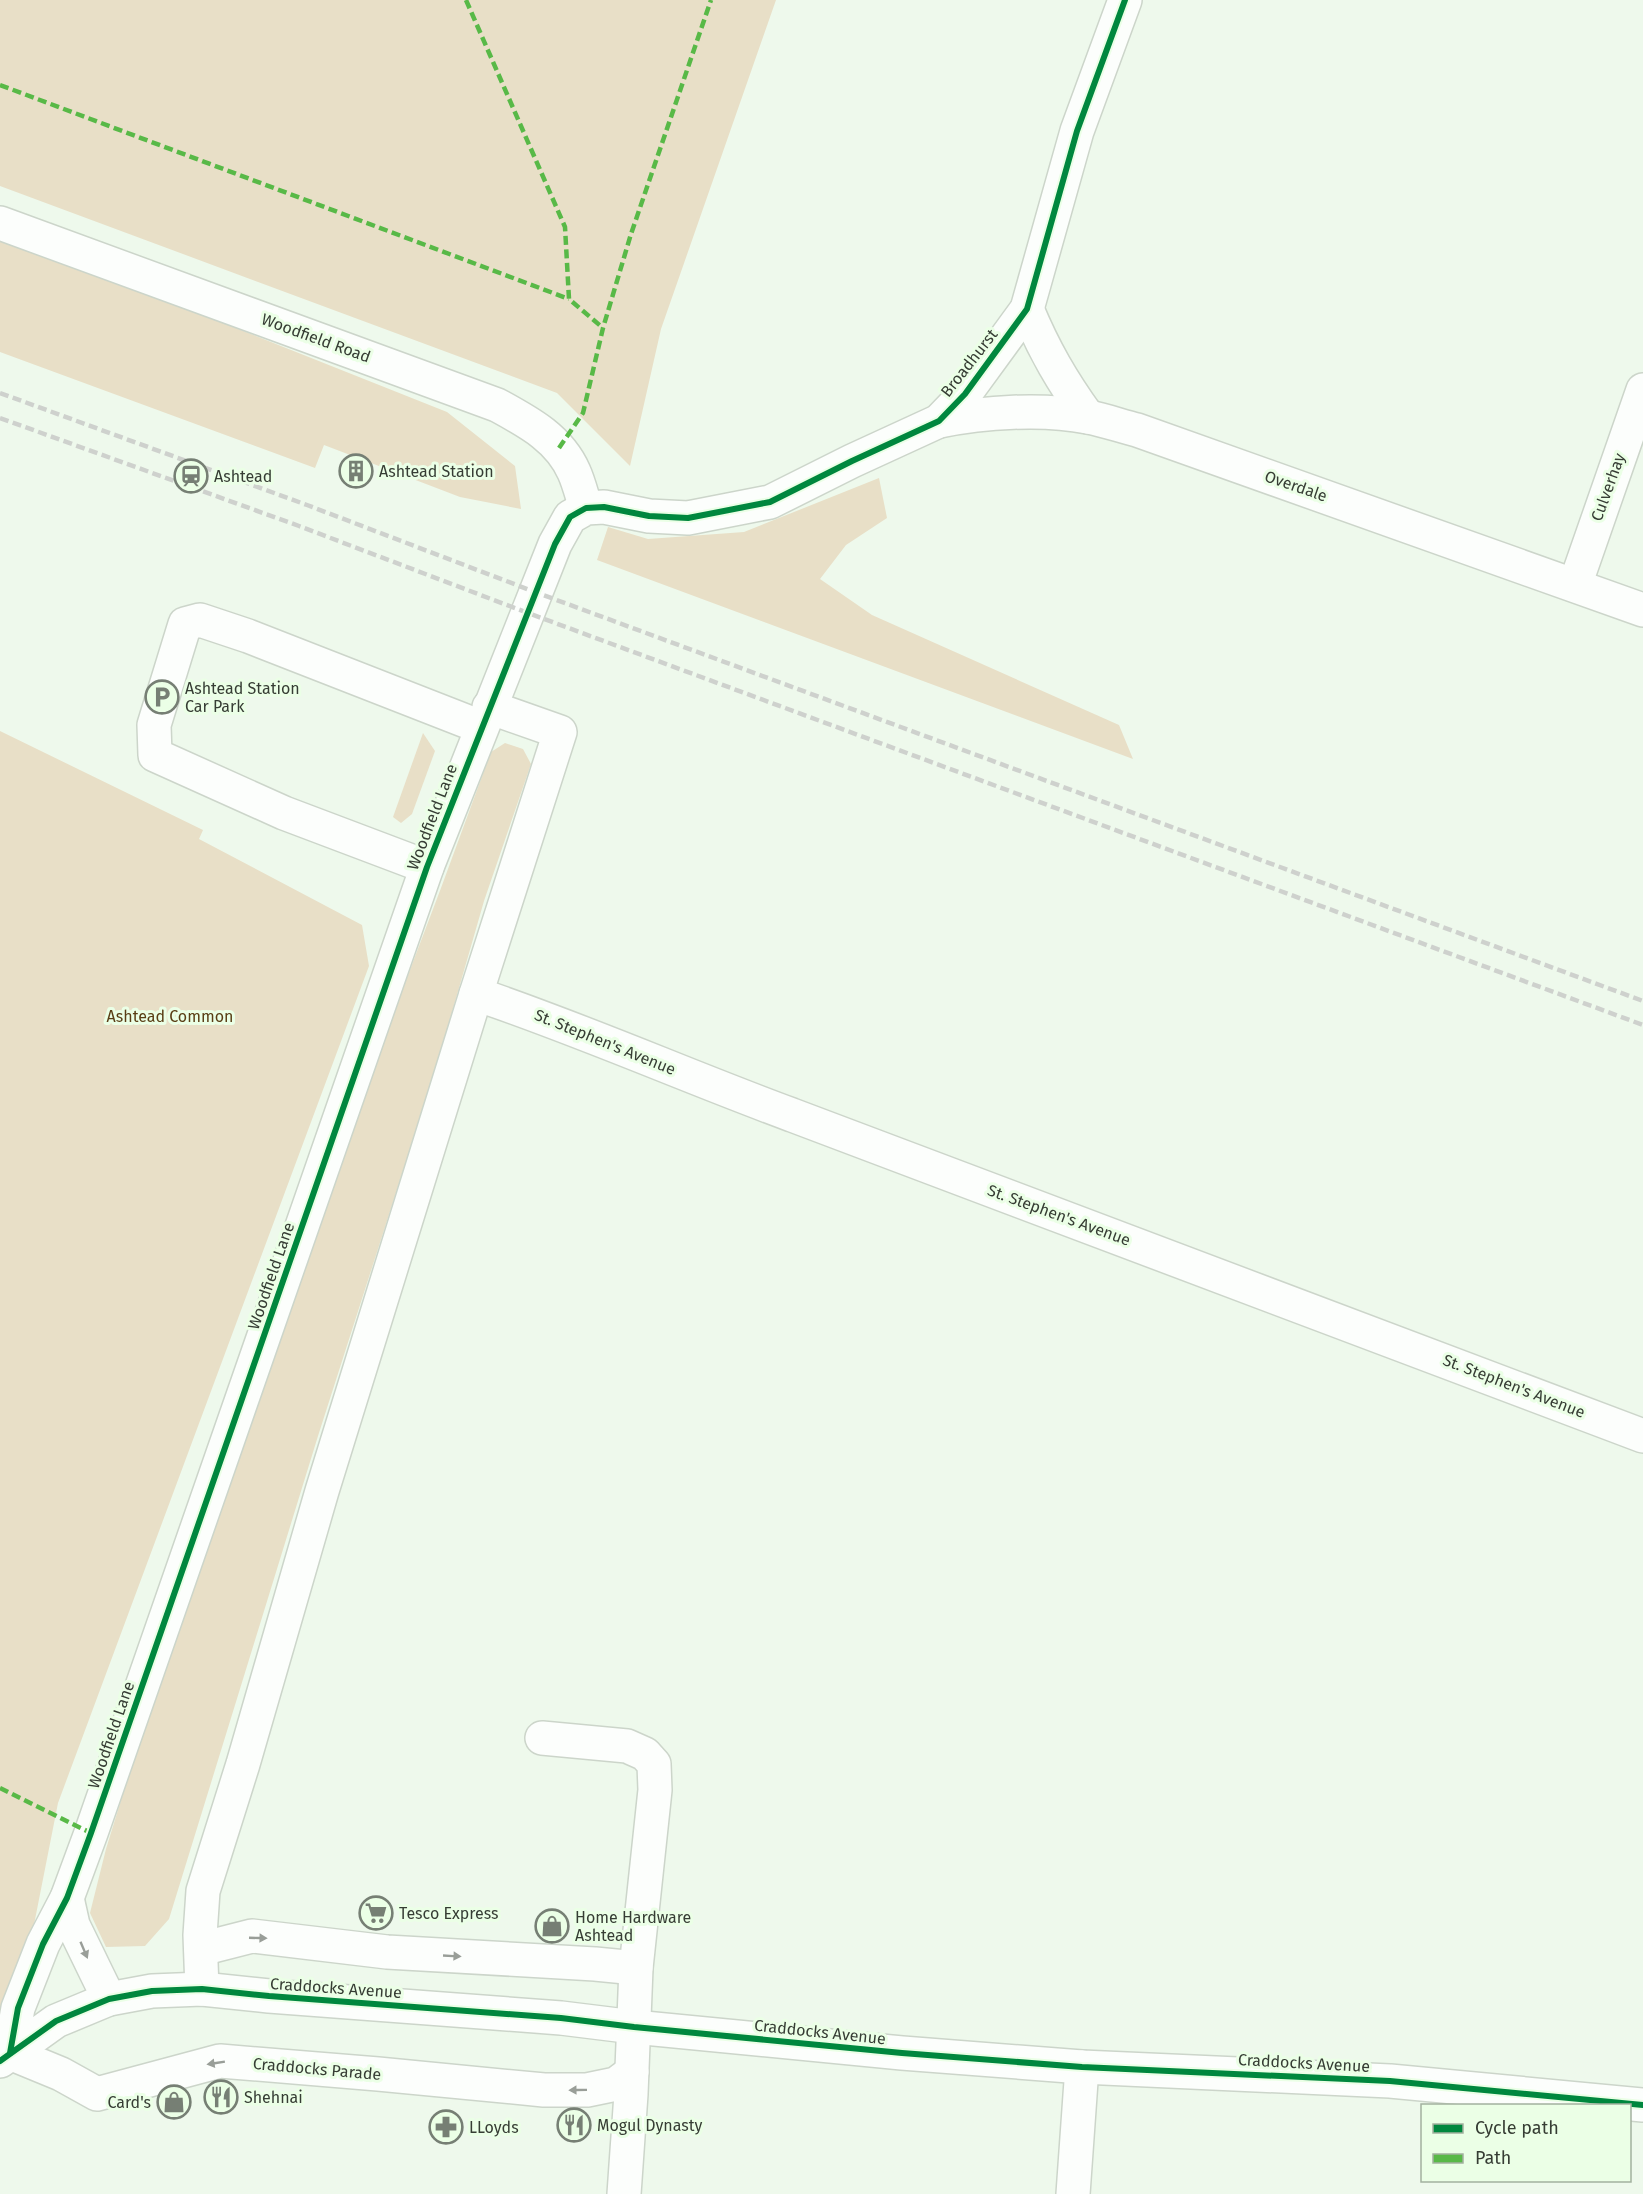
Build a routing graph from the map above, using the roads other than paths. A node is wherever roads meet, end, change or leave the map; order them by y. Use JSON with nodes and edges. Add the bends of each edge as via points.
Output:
{"nodes":[{"id":1,"x":1125,"y":0,"type":"edge"},
{"id":2,"x":0,"y":223,"type":"edge"},
{"id":3,"x":1027,"y":309,"type":"junction"},
{"id":4,"x":1643,"y":390,"type":"edge"},
{"id":5,"x":1088,"y":417,"type":"junction"},
{"id":6,"x":939,"y":421,"type":"junction"},
{"id":7,"x":586,"y":508,"type":"junction"},
{"id":8,"x":1575,"y":585,"type":"junction"},
{"id":9,"x":1643,"y":610,"type":"edge"},
{"id":10,"x":485,"y":717,"type":"junction"},
{"id":11,"x":427,"y":867,"type":"junction"},
{"id":12,"x":476,"y":994,"type":"junction"},
{"id":13,"x":1643,"y":1436,"type":"edge"},
{"id":14,"x":542,"y":1738,"type":"dead end"},
{"id":15,"x":67,"y":1898,"type":"junction"},
{"id":16,"x":201,"y":1948,"type":"junction"},
{"id":17,"x":636,"y":1968,"type":"junction"},
{"id":18,"x":202,"y":1989,"type":"junction"},
{"id":19,"x":109,"y":2000,"type":"junction"},
{"id":20,"x":634,"y":2027,"type":"junction"},
{"id":21,"x":5,"y":2057,"type":"edge"},
{"id":22,"x":1082,"y":2067,"type":"junction"},
{"id":23,"x":632,"y":2072,"type":"junction"},
{"id":24,"x":1643,"y":2105,"type":"edge"},
{"id":25,"x":624,"y":2194,"type":"edge"},
{"id":26,"x":1073,"y":2194,"type":"edge"}],
"edges":[{"from":1,"to":3,"type":"street","name":"Broadhurst","via":[[1077,131]]},
{"from":2,"to":7,"type":"street","name":"Woodfield Road","via":[[497,405],[537,427],[559,448],[574,471]]},
{"from":3,"to":5,"type":"street","via":[[1044,349]]},
{"from":3,"to":6,"type":"street","name":"Broadhurst","via":[[965,394]]},
{"from":4,"to":8,"type":"street","name":"Culverhay"},
{"from":5,"to":6,"type":"street","name":"Overdale","via":[[1051,413],[974,414]]},
{"from":5,"to":8,"type":"street","name":"Overdale","via":[[1137,430]]},
{"from":6,"to":7,"type":"street","name":"Broadhurst","via":[[770,502],[688,518]]},
{"from":7,"to":10,"type":"street","name":"Woodfield Lane","via":[[570,517],[555,544]]},
{"from":8,"to":9,"type":"street","name":"Overdale"},
{"from":10,"to":11,"type":"street","name":"Woodfield Lane"},
{"from":10,"to":11,"type":"street","via":[[200,620],[184,624],[154,725],[155,755],[284,813]]},
{"from":10,"to":12,"type":"street","via":[[560,732]]},
{"from":11,"to":15,"type":"street","name":"Woodfield Lane"},
{"from":12,"to":13,"type":"street","name":"St. Stephen's Avenue"},
{"from":12,"to":16,"type":"street","via":[[203,1891]]},
{"from":14,"to":17,"type":"street","via":[[627,1746],[645,1754],[654,1764],[655,1790]]},
{"from":15,"to":19,"type":"street","one_way":true,"via":[[73,1925]]},
{"from":15,"to":21,"type":"street","name":"Woodfield Lane","via":[[43,1944],[18,2008]]},
{"from":16,"to":17,"type":"street","one_way":true,"via":[[252,1936],[387,1952]]},
{"from":16,"to":18,"type":"street"},
{"from":17,"to":20,"type":"street"},
{"from":18,"to":19,"type":"street","name":"Craddocks Avenue","via":[[152,1991]]},
{"from":18,"to":20,"type":"street","name":"Craddocks Avenue"},
{"from":19,"to":21,"type":"street","name":"Craddocks Avenue","via":[[56,2021]]},
{"from":20,"to":22,"type":"street","name":"Craddocks Avenue"},
{"from":20,"to":23,"type":"street"},
{"from":23,"to":21,"type":"street","name":"Craddocks Parade","one_way":true,"via":[[616,2084],[588,2090],[544,2090],[220,2061],[97,2094],[61,2074]]},
{"from":22,"to":24,"type":"street","name":"Craddocks Avenue","via":[[1390,2081]]},
{"from":22,"to":26,"type":"street"},
{"from":23,"to":25,"type":"street"}]}
